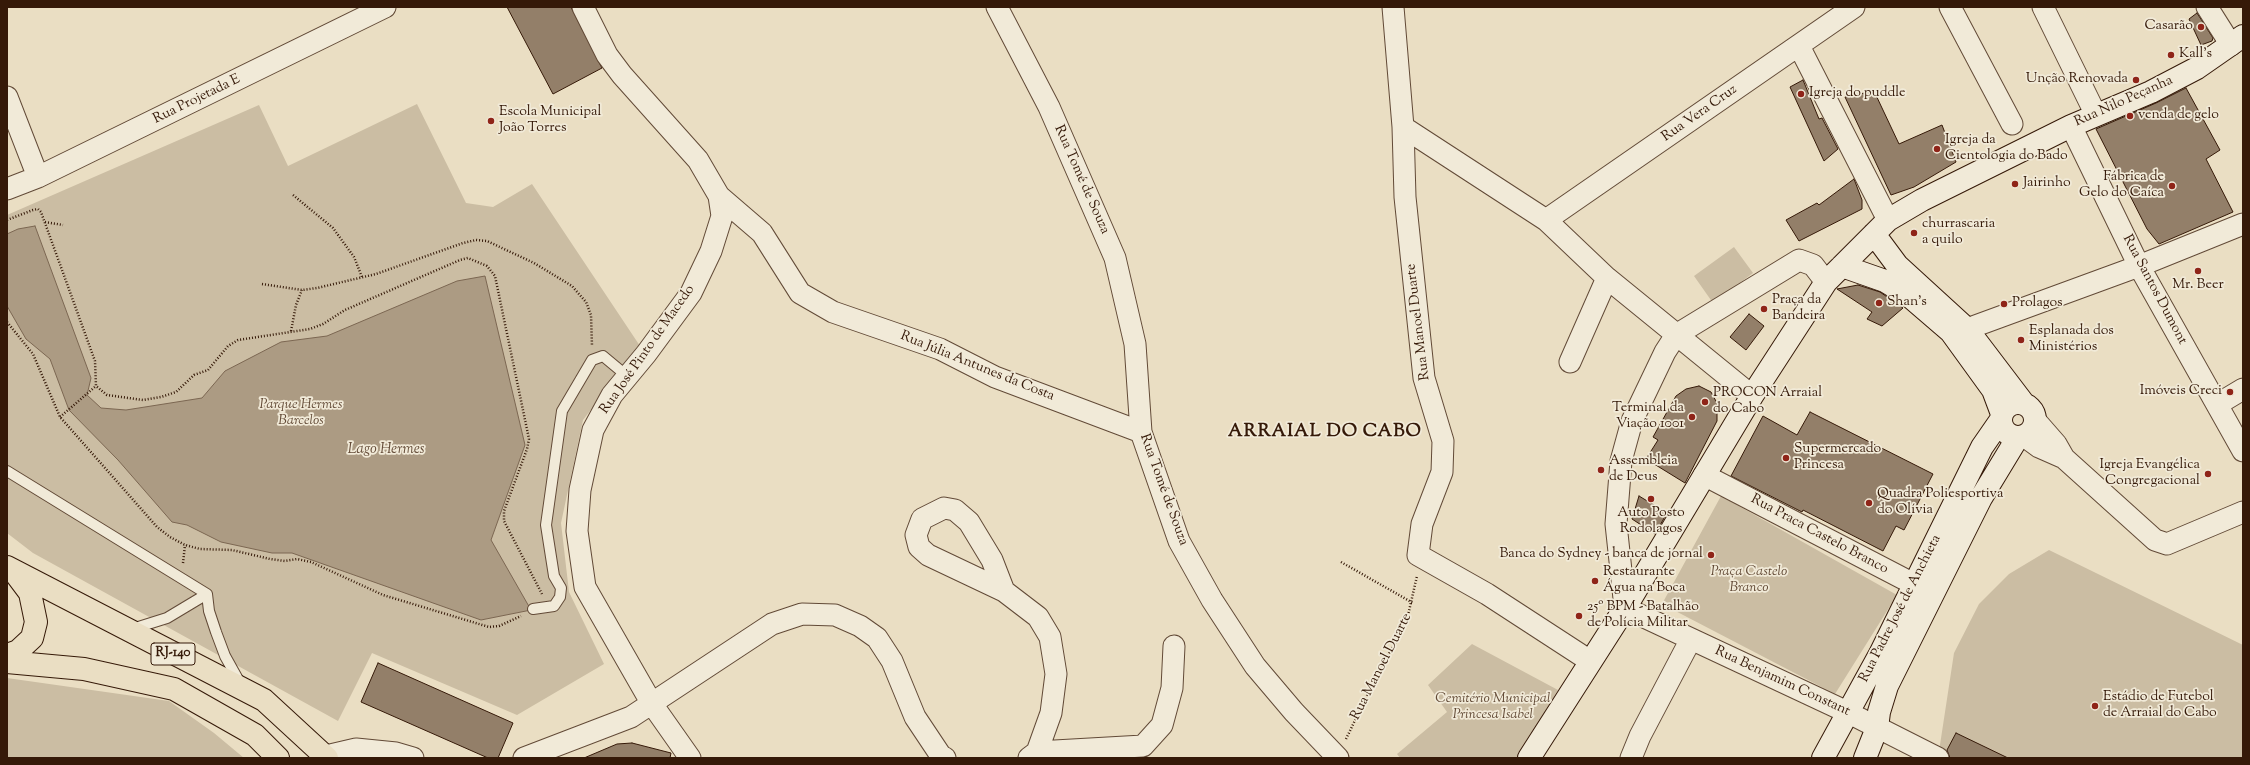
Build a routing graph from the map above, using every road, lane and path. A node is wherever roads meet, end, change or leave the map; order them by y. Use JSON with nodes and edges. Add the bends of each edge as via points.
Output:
{"nodes":[{"id":1,"x":385,"y":7,"type":"edge"},
{"id":2,"x":583,"y":7,"type":"edge"},
{"id":3,"x":997,"y":7,"type":"edge"},
{"id":4,"x":1393,"y":7,"type":"edge"},
{"id":5,"x":1854,"y":7,"type":"edge"},
{"id":6,"x":1950,"y":7,"type":"edge"},
{"id":7,"x":2043,"y":7,"type":"edge"},
{"id":8,"x":2207,"y":7,"type":"edge"},
{"id":9,"x":2237,"y":40,"type":"edge"},
{"id":10,"x":1799,"y":46,"type":"junction"},
{"id":11,"x":7,"y":97,"type":"edge"},
{"id":12,"x":2096,"y":115,"type":"junction"},
{"id":13,"x":2012,"y":124,"type":"dead end"},
{"id":14,"x":2071,"y":126,"type":"junction"},
{"id":15,"x":1403,"y":127,"type":"junction"},
{"id":16,"x":38,"y":178,"type":"junction"},
{"id":17,"x":7,"y":190,"type":"edge"},
{"id":18,"x":293,"y":196,"type":"dead end"},
{"id":19,"x":720,"y":196,"type":"junction"},
{"id":20,"x":7,"y":220,"type":"edge"},
{"id":21,"x":1546,"y":220,"type":"junction"},
{"id":22,"x":45,"y":222,"type":"junction"},
{"id":23,"x":2243,"y":224,"type":"edge"},
{"id":24,"x":63,"y":225,"type":"dead end"},
{"id":25,"x":1881,"y":227,"type":"junction"},
{"id":26,"x":1842,"y":266,"type":"junction"},
{"id":27,"x":2140,"y":266,"type":"junction"},
{"id":28,"x":1891,"y":273,"type":"junction"},
{"id":29,"x":362,"y":277,"type":"junction"},
{"id":30,"x":1608,"y":278,"type":"junction"},
{"id":31,"x":1826,"y":282,"type":"junction"},
{"id":32,"x":262,"y":284,"type":"dead end"},
{"id":33,"x":302,"y":290,"type":"junction"},
{"id":34,"x":7,"y":322,"type":"edge"},
{"id":35,"x":291,"y":331,"type":"junction"},
{"id":36,"x":1960,"y":332,"type":"junction"},
{"id":37,"x":1676,"y":335,"type":"junction"},
{"id":38,"x":592,"y":360,"type":"junction"},
{"id":39,"x":1570,"y":362,"type":"dead end"},
{"id":40,"x":627,"y":376,"type":"junction"},
{"id":41,"x":96,"y":386,"type":"junction"},
{"id":42,"x":2243,"y":389,"type":"edge"},
{"id":43,"x":1752,"y":396,"type":"junction"},
{"id":44,"x":2218,"y":404,"type":"junction"},
{"id":45,"x":60,"y":417,"type":"junction"},
{"id":46,"x":2001,"y":417,"type":"junction"},
{"id":47,"x":2025,"y":424,"type":"junction"},
{"id":48,"x":1141,"y":432,"type":"junction"},
{"id":49,"x":2243,"y":451,"type":"edge"},
{"id":50,"x":7,"y":471,"type":"edge"},
{"id":51,"x":1704,"y":475,"type":"junction"},
{"id":52,"x":2243,"y":512,"type":"edge"},
{"id":53,"x":1418,"y":555,"type":"junction"},
{"id":54,"x":1341,"y":562,"type":"dead end"},
{"id":55,"x":10,"y":569,"type":"edge"},
{"id":56,"x":1924,"y":589,"type":"junction"},
{"id":57,"x":1004,"y":590,"type":"dead end"},
{"id":58,"x":207,"y":594,"type":"junction"},
{"id":59,"x":1413,"y":603,"type":"junction"},
{"id":60,"x":1625,"y":608,"type":"junction"},
{"id":61,"x":533,"y":609,"type":"junction"},
{"id":62,"x":127,"y":630,"type":"junction"},
{"id":63,"x":1691,"y":639,"type":"junction"},
{"id":64,"x":1174,"y":646,"type":"dead end"},
{"id":65,"x":7,"y":655,"type":"edge"},
{"id":66,"x":1590,"y":661,"type":"junction"},
{"id":67,"x":7,"y":662,"type":"edge"},
{"id":68,"x":244,"y":690,"type":"junction"},
{"id":69,"x":652,"y":704,"type":"junction"},
{"id":70,"x":1848,"y":712,"type":"junction"},
{"id":71,"x":1877,"y":728,"type":"junction"},
{"id":72,"x":1033,"y":755,"type":"edge"},
{"id":73,"x":326,"y":757,"type":"edge"},
{"id":74,"x":1338,"y":757,"type":"edge"},
{"id":75,"x":278,"y":758,"type":"edge"},
{"id":76,"x":413,"y":758,"type":"edge"},
{"id":77,"x":524,"y":758,"type":"edge"},
{"id":78,"x":690,"y":758,"type":"edge"},
{"id":79,"x":945,"y":758,"type":"edge"},
{"id":80,"x":1529,"y":758,"type":"edge"},
{"id":81,"x":1631,"y":758,"type":"edge"},
{"id":82,"x":1823,"y":758,"type":"edge"},
{"id":83,"x":1865,"y":758,"type":"edge"},
{"id":84,"x":1938,"y":758,"type":"edge"}],
"edges":[{"from":1,"to":16,"type":"street","name":"Rua Projetada E"},
{"from":2,"to":19,"type":"street","name":"Rua José Pinto de Macedo","via":[[607,55],[698,160]]},
{"from":3,"to":48,"type":"street","name":"Rua Tomé de Souza","via":[[1048,107],[1115,258],[1135,344]]},
{"from":4,"to":15,"type":"street","name":"Rua Manoel Duarte"},
{"from":5,"to":10,"type":"street","name":"Rua Vera Cruz"},
{"from":6,"to":13,"type":"street"},
{"from":7,"to":12,"type":"street"},
{"from":8,"to":9,"type":"street"},
{"from":9,"to":12,"type":"main road","name":"Rua Nilo Peçanha","via":[[2197,68],[2151,92]]},
{"from":10,"to":21,"type":"street","name":"Rua Vera Cruz"},
{"from":10,"to":25,"type":"street"},
{"from":11,"to":16,"type":"street"},
{"from":12,"to":14,"type":"main road","name":"Rua Nilo Peçanha"},
{"from":14,"to":25,"type":"main road","name":"Rua Nilo Peçanha","via":[[1922,200]]},
{"from":14,"to":27,"type":"street","name":"Rua Santos Dumont"},
{"from":15,"to":21,"type":"street"},
{"from":15,"to":53,"type":"street","name":"Rua Manoel Duarte","via":[[1405,197],[1424,378],[1443,441],[1442,472],[1422,524]]},
{"from":16,"to":17,"type":"street","name":"Rua Projetada E"},
{"from":18,"to":29,"type":"path","via":[[333,228],[354,256]]},
{"from":19,"to":40,"type":"street","name":"Rua José Pinto de Macedo","via":[[722,216],[712,251],[691,293]]},
{"from":19,"to":48,"type":"street","name":"Rua Júlia Antunes da Costa","via":[[762,233],[800,294],[833,312],[940,349],[995,377]]},
{"from":20,"to":22,"type":"path","via":[[38,209],[42,212]]},
{"from":21,"to":30,"type":"street"},
{"from":22,"to":24,"type":"path"},
{"from":22,"to":41,"type":"path","via":[[95,361]]},
{"from":23,"to":27,"type":"street"},
{"from":25,"to":26,"type":"main road","name":"Rua Nilo Peçanha"},
{"from":25,"to":28,"type":"main road"},
{"from":26,"to":28,"type":"main road"},
{"from":26,"to":31,"type":"main road","name":"Rua Nilo Peçanha"},
{"from":27,"to":36,"type":"street"},
{"from":27,"to":44,"type":"street","name":"Rua Santos Dumont"},
{"from":28,"to":36,"type":"main road","via":[[1908,295]]},
{"from":29,"to":33,"type":"path"},
{"from":29,"to":38,"type":"path","via":[[463,243],[476,240],[499,245],[572,286],[586,302],[593,331]]},
{"from":30,"to":37,"type":"street"},
{"from":30,"to":39,"type":"street"},
{"from":31,"to":37,"type":"street","via":[[1813,265],[1799,260]]},
{"from":31,"to":43,"type":"main road","name":"Rua Nilo Peçanha"},
{"from":32,"to":33,"type":"path"},
{"from":33,"to":35,"type":"path"},
{"from":34,"to":45,"type":"path","via":[[33,354]]},
{"from":35,"to":41,"type":"path","via":[[238,340],[228,346],[208,370],[194,375],[176,392],[161,398],[143,400],[118,397],[101,391]]},
{"from":35,"to":61,"type":"path","via":[[323,324],[345,310],[460,260],[474,259],[492,270],[529,439],[528,448],[504,511],[504,521],[542,594]]},
{"from":36,"to":46,"type":"main road","via":[[1993,390]]},
{"from":36,"to":47,"type":"main road"},
{"from":37,"to":43,"type":"street"},
{"from":37,"to":60,"type":"street","via":[[1643,394],[1632,421],[1621,462],[1616,524]]},
{"from":38,"to":40,"type":"lane","via":[[603,356]]},
{"from":38,"to":61,"type":"lane","via":[[562,411],[547,517],[554,576],[561,588],[560,597],[554,606]]},
{"from":40,"to":69,"type":"street","name":"Rua José Pinto de Macedo","via":[[612,394],[593,430],[580,490],[577,531],[586,587]]},
{"from":41,"to":45,"type":"path"},
{"from":42,"to":44,"type":"street"},
{"from":43,"to":51,"type":"main road","name":"Rua Nilo Peçanha"},
{"from":44,"to":49,"type":"street","name":"Rua Santos Dumont"},
{"from":45,"to":61,"type":"path","via":[[157,527],[185,545],[200,549],[232,550],[270,559],[311,562],[383,595],[489,627],[510,622]]},
{"from":46,"to":47,"type":"main road","via":[[2006,433]]},
{"from":46,"to":47,"type":"main road","via":[[2011,404]]},
{"from":46,"to":56,"type":"main road","name":"Rua Padre José de Anchieta","via":[[1982,447]]},
{"from":47,"to":52,"type":"street","via":[[2039,448],[2064,458],[2155,540],[2167,544]]},
{"from":47,"to":56,"type":"main road","name":"Rua Padre José de Anchieta"},
{"from":48,"to":74,"type":"street","name":"Rua Tomé de Souza","via":[[1179,541],[1212,600],[1255,666],[1294,712]]},
{"from":50,"to":58,"type":"lane"},
{"from":51,"to":56,"type":"street","name":"Rua Praca Castelo Branco"},
{"from":51,"to":60,"type":"main road","name":"Rua Nilo Peçanha"},
{"from":53,"to":59,"type":"path","name":"Rua Manoel Duarte"},
{"from":53,"to":66,"type":"street","via":[[1487,594]]},
{"from":54,"to":59,"type":"path"},
{"from":55,"to":62,"type":"main road","number":"RJ-140"},
{"from":55,"to":65,"type":"main road","via":[[30,593],[36,622],[32,638],[18,651]]},
{"from":56,"to":70,"type":"main road","name":"Rua Padre José de Anchieta","via":[[1880,654]]},
{"from":56,"to":71,"type":"main road","name":"Rua Padre José de Anchieta","via":[[1887,686]]},
{"from":57,"to":72,"type":"street","via":[[1038,616],[1050,637],[1056,674],[1051,713]]},
{"from":58,"to":62,"type":"lane","via":[[167,618]]},
{"from":58,"to":68,"type":"lane","via":[[209,611],[225,656]]},
{"from":59,"to":74,"type":"path","name":"Rua Manoel Duarte","via":[[1406,624],[1378,673]]},
{"from":60,"to":63,"type":"street","name":"Rua Benjamim Constant"},
{"from":60,"to":66,"type":"main road","name":"Rua Nilo Peçanha"},
{"from":62,"to":68,"type":"main road","number":"RJ-140"},
{"from":63,"to":70,"type":"street","name":"Rua Benjamim Constant"},
{"from":63,"to":81,"type":"street"},
{"from":64,"to":72,"type":"street","via":[[1172,688],[1162,726],[1143,746]]},
{"from":66,"to":80,"type":"main road","name":"Rua Nilo Peçanha"},
{"from":67,"to":75,"type":"main road","number":"RJ-140","via":[[84,669],[174,689],[255,735]]},
{"from":68,"to":73,"type":"main road","number":"RJ-140","via":[[264,700]]},
{"from":69,"to":77,"type":"street","via":[[630,717]]},
{"from":69,"to":78,"type":"street","name":"Rua José Pinto de Macedo"},
{"from":69,"to":79,"type":"street","via":[[772,624],[802,614],[835,615],[860,626],[877,638],[892,661],[914,717]]},
{"from":70,"to":71,"type":"street","name":"Rua Benjamim Constant"},
{"from":70,"to":82,"type":"main road","name":"Rua Padre José de Anchieta"},
{"from":71,"to":83,"type":"main road","name":"Rua Padre José de Anchieta"},
{"from":71,"to":84,"type":"street","name":"Rua Benjamim Constant"},
{"from":73,"to":76,"type":"street","via":[[356,749],[396,753]]}]}
